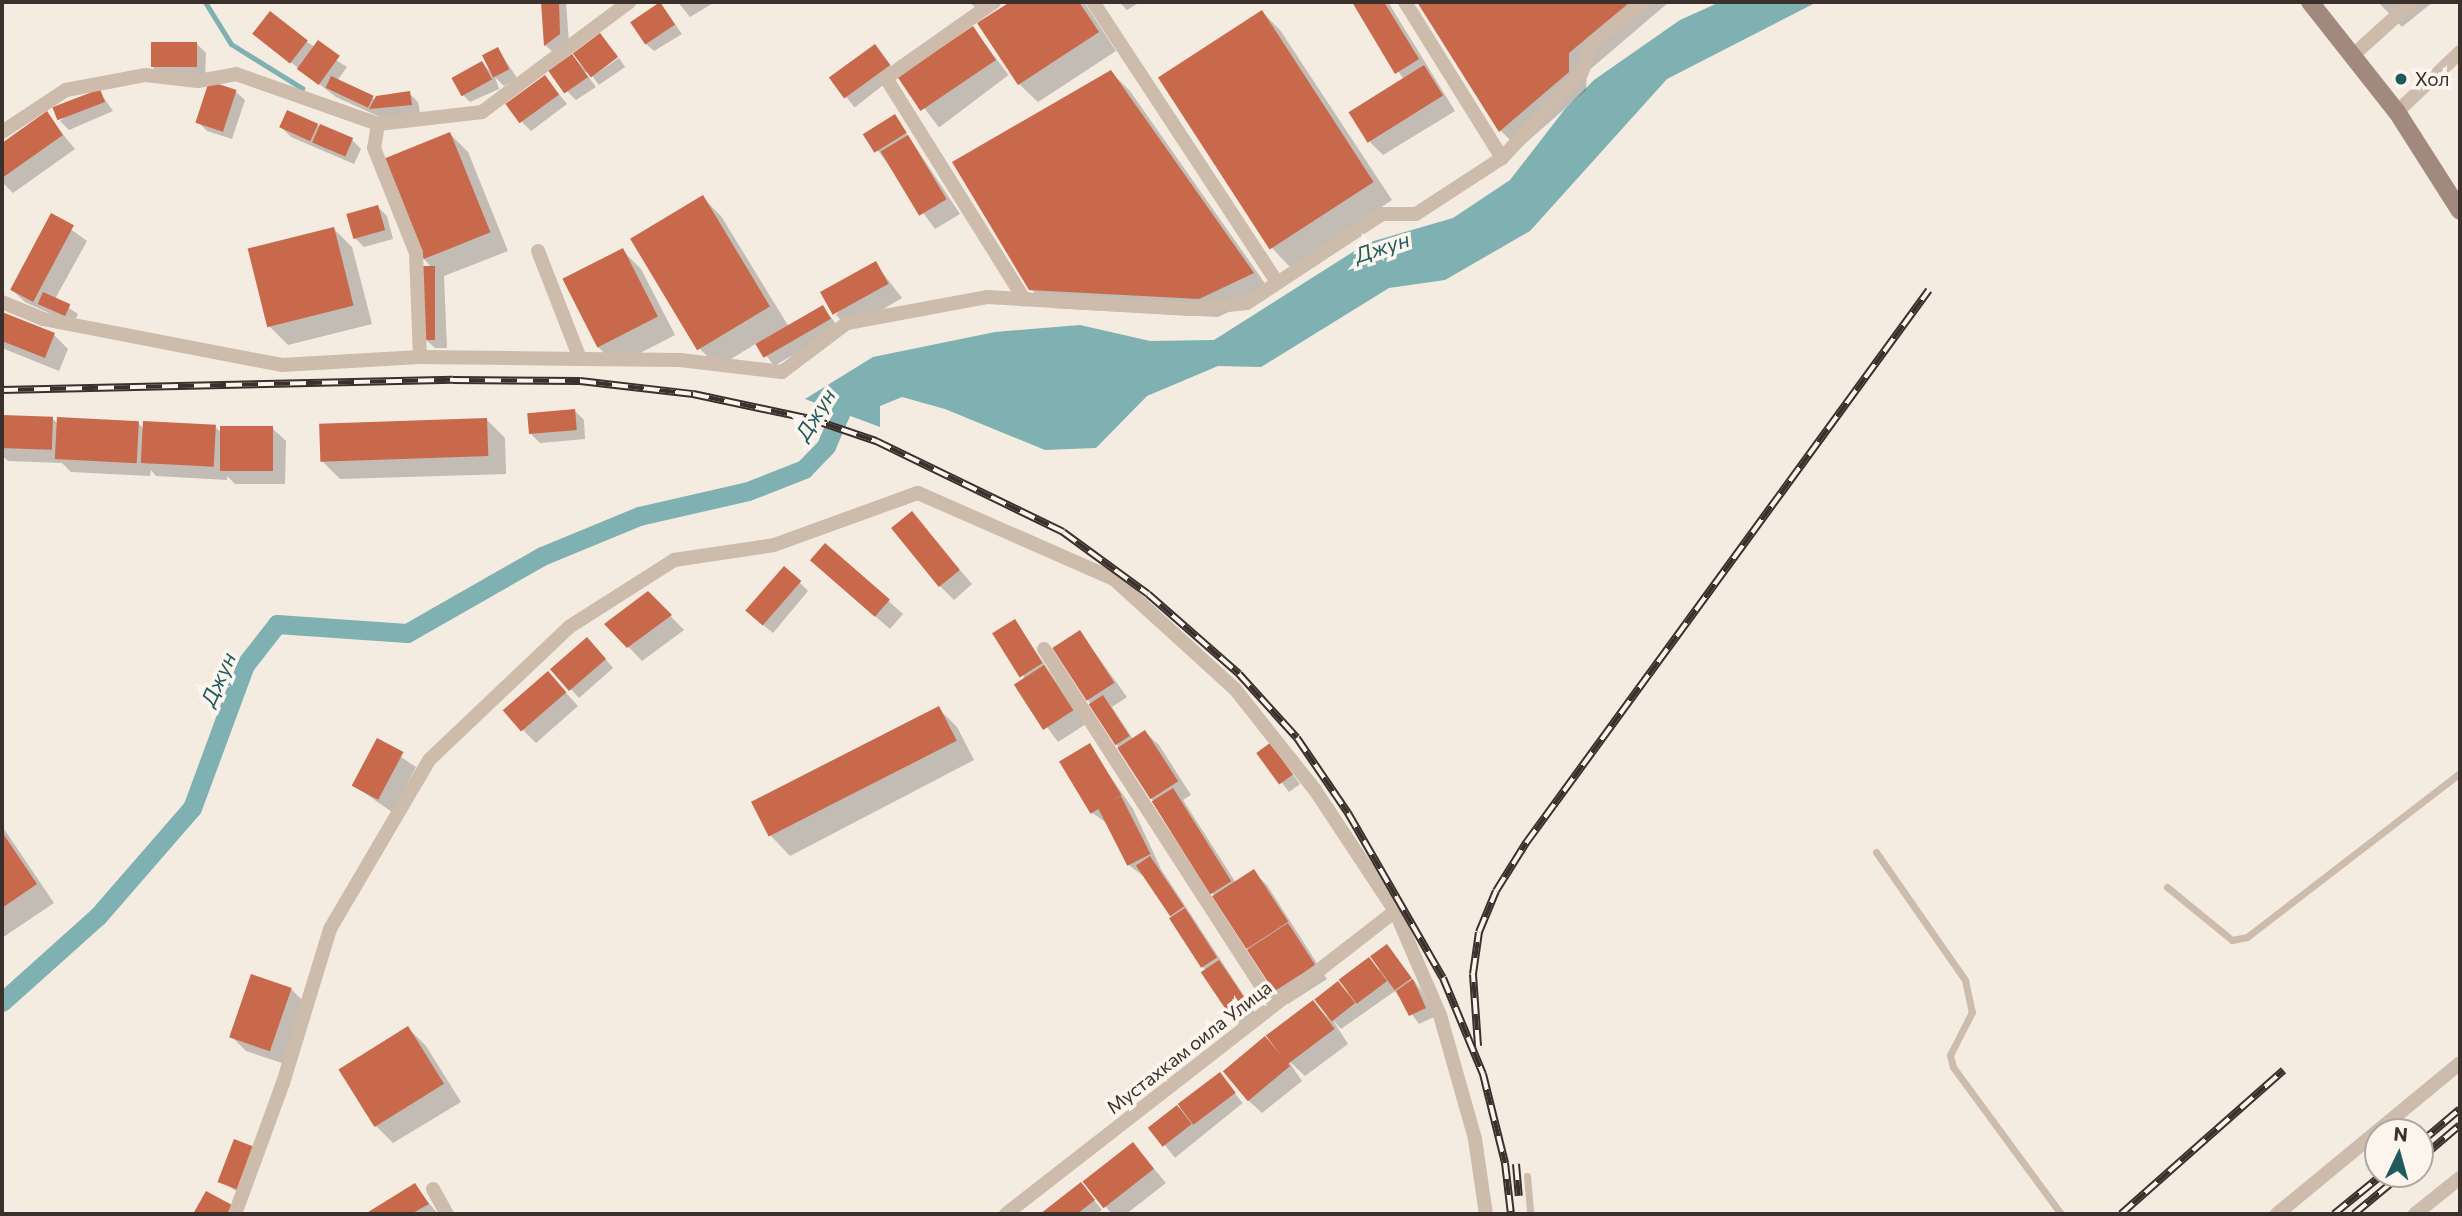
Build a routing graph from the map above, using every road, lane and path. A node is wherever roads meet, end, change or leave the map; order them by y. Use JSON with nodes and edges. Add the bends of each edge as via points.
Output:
{"nodes":[{"id":1,"x":629,"y":2,"type":"edge"},
{"id":2,"x":994,"y":2,"type":"edge"},
{"id":3,"x":1093,"y":2,"type":"edge"},
{"id":4,"x":1405,"y":2,"type":"edge"},
{"id":5,"x":1644,"y":2,"type":"edge"},
{"id":6,"x":2310,"y":2,"type":"edge"},
{"id":7,"x":2412,"y":2,"type":"edge"},
{"id":8,"x":2460,"y":52,"type":"edge"},
{"id":9,"x":2352,"y":56,"type":"junction"},
{"id":10,"x":2397,"y":112,"type":"junction"},
{"id":11,"x":378,"y":124,"type":"junction"},
{"id":12,"x":2,"y":132,"type":"edge"},
{"id":13,"x":1502,"y":158,"type":"junction"},
{"id":14,"x":2460,"y":211,"type":"edge"},
{"id":15,"x":538,"y":251,"type":"dead end"},
{"id":16,"x":1278,"y":282,"type":"junction"},
{"id":17,"x":1024,"y":299,"type":"junction"},
{"id":18,"x":2,"y":302,"type":"edge"},
{"id":19,"x":420,"y":357,"type":"junction"},
{"id":20,"x":580,"y":359,"type":"junction"},
{"id":21,"x":1044,"y":649,"type":"dead end"},
{"id":22,"x":2460,"y":773,"type":"edge"},
{"id":23,"x":1876,"y":852,"type":"dead end"},
{"id":24,"x":2168,"y":887,"type":"dead end"},
{"id":25,"x":1395,"y":911,"type":"junction"},
{"id":26,"x":1273,"y":1005,"type":"junction"},
{"id":27,"x":2460,"y":1063,"type":"edge"},
{"id":28,"x":1527,"y":1177,"type":"dead end"},
{"id":29,"x":2460,"y":1178,"type":"edge"},
{"id":30,"x":433,"y":1188,"type":"dead end"},
{"id":31,"x":235,"y":1214,"type":"edge"},
{"id":32,"x":447,"y":1214,"type":"edge"},
{"id":33,"x":1006,"y":1214,"type":"edge"},
{"id":34,"x":1486,"y":1214,"type":"edge"},
{"id":35,"x":1530,"y":1214,"type":"edge"},
{"id":36,"x":2061,"y":1214,"type":"edge"},
{"id":37,"x":2277,"y":1214,"type":"edge"},
{"id":38,"x":2415,"y":1214,"type":"edge"}],
"edges":[{"from":1,"to":11,"type":"street","via":[[482,112]]},
{"from":2,"to":17,"type":"street","via":[[886,78]]},
{"from":3,"to":16,"type":"street"},
{"from":4,"to":13,"type":"street"},
{"from":5,"to":13,"type":"street","via":[[1592,43],[1582,72]]},
{"from":6,"to":9,"type":"main road"},
{"from":7,"to":9,"type":"street"},
{"from":8,"to":10,"type":"street"},
{"from":9,"to":10,"type":"main road"},
{"from":10,"to":14,"type":"main road"},
{"from":11,"to":12,"type":"street","via":[[236,74],[198,81],[145,75],[66,90]]},
{"from":11,"to":19,"type":"street","via":[[374,148],[415,253]]},
{"from":13,"to":16,"type":"street","via":[[1416,214],[1382,214]]},
{"from":15,"to":20,"type":"street"},
{"from":16,"to":17,"type":"street","via":[[1247,303],[1190,309]]},
{"from":17,"to":20,"type":"street","via":[[987,296],[847,323],[782,372],[680,360]]},
{"from":18,"to":19,"type":"street","via":[[43,319],[282,365]]},
{"from":19,"to":20,"type":"street"},
{"from":21,"to":26,"type":"street"},
{"from":22,"to":24,"type":"lane","via":[[2247,937],[2232,940]]},
{"from":23,"to":36,"type":"lane","via":[[1965,980],[1972,1012],[1950,1055],[1953,1067]]},
{"from":25,"to":26,"type":"street","name":"Мустахкам оила Улица"},
{"from":25,"to":31,"type":"street","via":[[1315,790],[1234,689],[1114,579],[918,494],[774,545],[674,560],[569,627],[429,760],[330,929],[283,1083]]},
{"from":25,"to":34,"type":"street","via":[[1440,1015],[1475,1139]]},
{"from":26,"to":33,"type":"street","name":"Мустахкам оила Улица"},
{"from":27,"to":37,"type":"street"},
{"from":28,"to":35,"type":"lane"},
{"from":29,"to":38,"type":"street"},
{"from":30,"to":32,"type":"street"}]}
